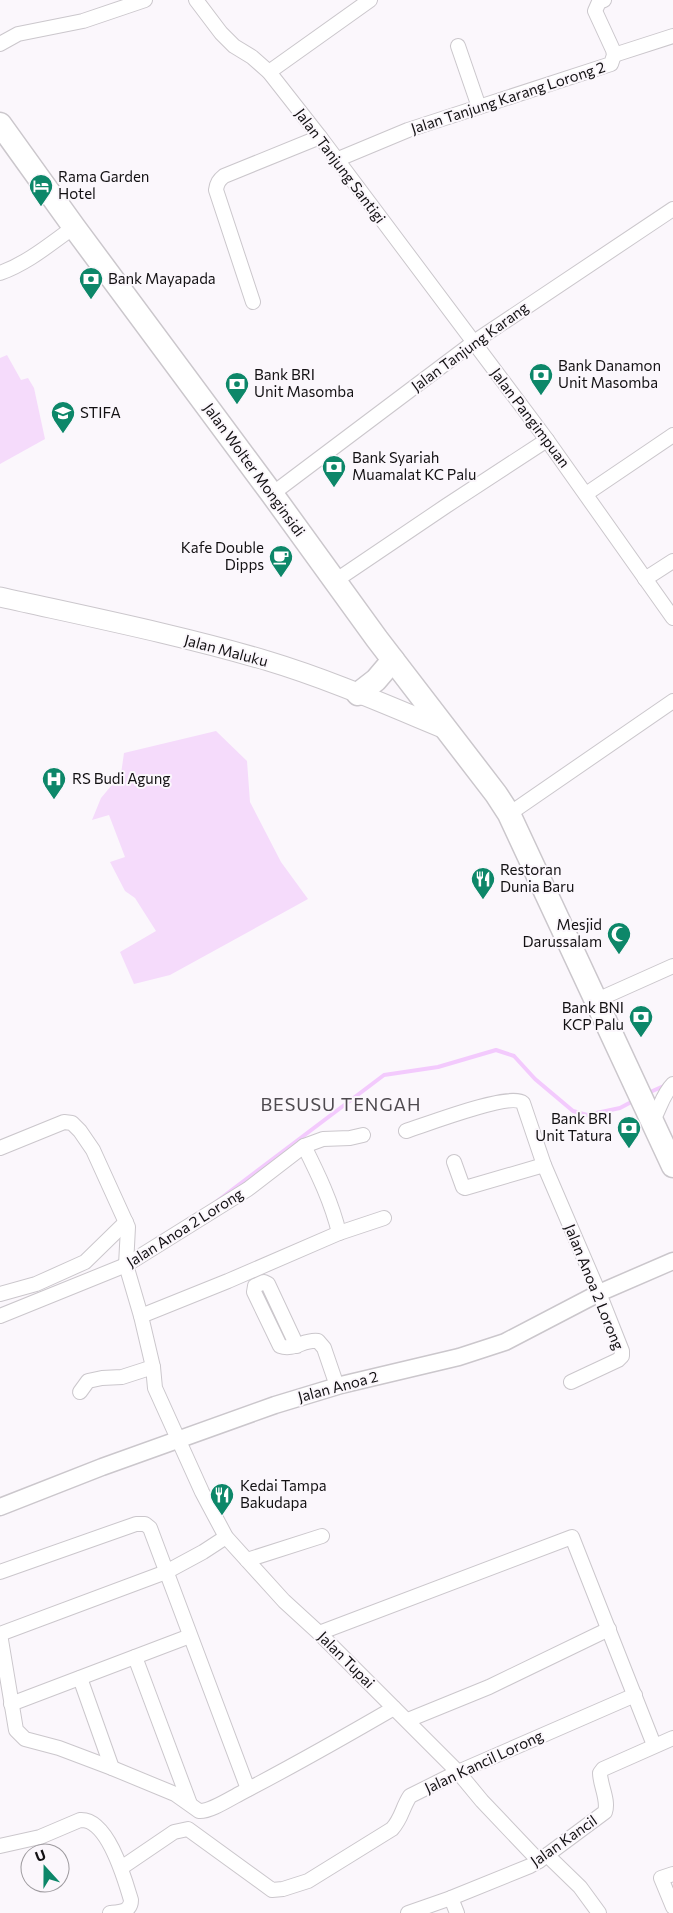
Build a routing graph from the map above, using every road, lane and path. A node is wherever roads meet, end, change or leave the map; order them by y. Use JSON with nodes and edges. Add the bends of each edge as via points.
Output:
{"nodes":[{"id":1,"x":145,"y":0,"type":"edge"},
{"id":2,"x":196,"y":0,"type":"edge"},
{"id":3,"x":370,"y":0,"type":"edge"},
{"id":4,"x":604,"y":0,"type":"edge"},
{"id":5,"x":673,"y":36,"type":"edge"},
{"id":6,"x":0,"y":44,"type":"edge"},
{"id":7,"x":458,"y":46,"type":"dead end"},
{"id":8,"x":614,"y":55,"type":"junction"},
{"id":9,"x":268,"y":72,"type":"junction"},
{"id":10,"x":479,"y":107,"type":"junction"},
{"id":11,"x":0,"y":124,"type":"edge"},
{"id":12,"x":320,"y":137,"type":"junction"},
{"id":13,"x":336,"y":160,"type":"junction"},
{"id":14,"x":673,"y":209,"type":"edge"},
{"id":15,"x":74,"y":227,"type":"junction"},
{"id":16,"x":0,"y":273,"type":"edge"},
{"id":17,"x":253,"y":302,"type":"dead end"},
{"id":18,"x":474,"y":342,"type":"junction"},
{"id":19,"x":673,"y":435,"type":"edge"},
{"id":20,"x":547,"y":440,"type":"junction"},
{"id":21,"x":272,"y":494,"type":"junction"},
{"id":22,"x":586,"y":494,"type":"junction"},
{"id":23,"x":673,"y":561,"type":"edge"},
{"id":24,"x":645,"y":579,"type":"junction"},
{"id":25,"x":335,"y":581,"type":"junction"},
{"id":26,"x":0,"y":597,"type":"edge"},
{"id":27,"x":673,"y":618,"type":"edge"},
{"id":28,"x":393,"y":660,"type":"junction"},
{"id":29,"x":358,"y":694,"type":"junction"},
{"id":30,"x":673,"y":701,"type":"edge"},
{"id":31,"x":445,"y":729,"type":"junction"},
{"id":32,"x":509,"y":814,"type":"junction"},
{"id":33,"x":673,"y":966,"type":"edge"},
{"id":34,"x":597,"y":1000,"type":"junction"},
{"id":35,"x":673,"y":1084,"type":"edge"},
{"id":36,"x":650,"y":1119,"type":"junction"},
{"id":37,"x":406,"y":1131,"type":"dead end"},
{"id":38,"x":363,"y":1135,"type":"dead end"},
{"id":39,"x":304,"y":1146,"type":"junction"},
{"id":40,"x":0,"y":1148,"type":"edge"},
{"id":41,"x":454,"y":1162,"type":"dead end"},
{"id":42,"x":544,"y":1165,"type":"junction"},
{"id":43,"x":673,"y":1166,"type":"edge"},
{"id":44,"x":384,"y":1218,"type":"dead end"},
{"id":45,"x":127,"y":1225,"type":"junction"},
{"id":46,"x":339,"y":1233,"type":"junction"},
{"id":47,"x":673,"y":1261,"type":"edge"},
{"id":48,"x":126,"y":1265,"type":"junction"},
{"id":49,"x":599,"y":1292,"type":"junction"},
{"id":50,"x":0,"y":1294,"type":"edge"},
{"id":51,"x":0,"y":1316,"type":"edge"},
{"id":52,"x":141,"y":1316,"type":"junction"},
{"id":53,"x":297,"y":1346,"type":"dead end"},
{"id":54,"x":153,"y":1367,"type":"junction"},
{"id":55,"x":571,"y":1382,"type":"dead end"},
{"id":56,"x":337,"y":1386,"type":"junction"},
{"id":57,"x":80,"y":1392,"type":"dead end"},
{"id":58,"x":178,"y":1440,"type":"junction"},
{"id":59,"x":0,"y":1507,"type":"edge"},
{"id":60,"x":322,"y":1536,"type":"dead end"},
{"id":61,"x":226,"y":1537,"type":"junction"},
{"id":62,"x":248,"y":1560,"type":"junction"},
{"id":63,"x":0,"y":1572,"type":"edge"},
{"id":64,"x":166,"y":1572,"type":"junction"},
{"id":65,"x":609,"y":1630,"type":"junction"},
{"id":66,"x":320,"y":1633,"type":"junction"},
{"id":67,"x":0,"y":1634,"type":"edge"},
{"id":68,"x":190,"y":1636,"type":"junction"},
{"id":69,"x":135,"y":1657,"type":"junction"},
{"id":70,"x":80,"y":1678,"type":"junction"},
{"id":71,"x":635,"y":1694,"type":"junction"},
{"id":72,"x":11,"y":1704,"type":"junction"},
{"id":73,"x":394,"y":1708,"type":"junction"},
{"id":74,"x":408,"y":1720,"type":"junction"},
{"id":75,"x":673,"y":1738,"type":"edge"},
{"id":76,"x":654,"y":1745,"type":"junction"},
{"id":77,"x":112,"y":1768,"type":"junction"},
{"id":78,"x":458,"y":1772,"type":"junction"},
{"id":79,"x":248,"y":1789,"type":"junction"},
{"id":80,"x":190,"y":1804,"type":"junction"},
{"id":81,"x":0,"y":1846,"type":"edge"},
{"id":82,"x":543,"y":1858,"type":"junction"},
{"id":83,"x":121,"y":1868,"type":"junction"},
{"id":84,"x":673,"y":1874,"type":"edge"},
{"id":85,"x":451,"y":1898,"type":"junction"},
{"id":86,"x":673,"y":1907,"type":"edge"},
{"id":87,"x":110,"y":1913,"type":"edge"},
{"id":88,"x":408,"y":1913,"type":"edge"},
{"id":89,"x":458,"y":1913,"type":"edge"},
{"id":90,"x":599,"y":1913,"type":"edge"}],
"edges":[{"from":1,"to":6,"type":"street","via":[[83,20],[18,34]]},
{"from":2,"to":9,"type":"street","name":"Jalan Tanjung Santigi","via":[[234,46]]},
{"from":3,"to":9,"type":"street"},
{"from":4,"to":8,"type":"street","name":"Jalan Tanjung Karang Lorong 2","via":[[599,2],[595,11]]},
{"from":5,"to":8,"type":"street"},
{"from":7,"to":10,"type":"street"},
{"from":8,"to":10,"type":"street","name":"Jalan Tanjung Karang Lorong 2","via":[[611,64]]},
{"from":9,"to":12,"type":"street","name":"Jalan Tanjung Santigi"},
{"from":10,"to":13,"type":"street","name":"Jalan Tanjung Karang Lorong 2","via":[[408,130]]},
{"from":11,"to":15,"type":"highway","name":"Jalan Wolter Monginsidi"},
{"from":12,"to":13,"type":"street","name":"Jalan Tanjung Santigi"},
{"from":12,"to":17,"type":"street","via":[[224,176],[217,184]]},
{"from":13,"to":18,"type":"street","name":"Jalan Tanjung Santigi"},
{"from":14,"to":18,"type":"street","name":"Jalan Tanjung Karang"},
{"from":15,"to":16,"type":"street","via":[[36,255]]},
{"from":15,"to":21,"type":"highway","name":"Jalan Wolter Monginsidi"},
{"from":18,"to":20,"type":"street","name":"Jalan Pangimpuan"},
{"from":18,"to":21,"type":"street","name":"Jalan Tanjung Karang"},
{"from":19,"to":22,"type":"street"},
{"from":20,"to":22,"type":"street","name":"Jalan Pangimpuan"},
{"from":20,"to":25,"type":"street"},
{"from":21,"to":25,"type":"highway","name":"Jalan Wolter Monginsidi"},
{"from":22,"to":24,"type":"street","name":"Jalan Pangimpuan"},
{"from":23,"to":24,"type":"street"},
{"from":24,"to":27,"type":"street","name":"Jalan Pangimpuan"},
{"from":25,"to":28,"type":"highway","name":"Jalan Wolter Monginsidi"},
{"from":26,"to":29,"type":"main road","name":"Jalan Maluku","via":[[238,653]]},
{"from":28,"to":29,"type":"highway"},
{"from":28,"to":31,"type":"highway","name":"Jalan Wolter Monginsidi"},
{"from":29,"to":31,"type":"main road","name":"Jalan Maluku"},
{"from":30,"to":32,"type":"street"},
{"from":31,"to":32,"type":"highway","name":"Jalan Wolter Monginsidi"},
{"from":32,"to":34,"type":"highway","name":"Jalan Wolter Monginsidi"},
{"from":33,"to":34,"type":"street"},
{"from":34,"to":36,"type":"highway","name":"Jalan Wolter Monginsidi"},
{"from":35,"to":36,"type":"street","via":[[664,1094],[659,1111]]},
{"from":36,"to":43,"type":"highway","name":"Jalan Wolter Monginsidi"},
{"from":37,"to":42,"type":"street","name":"Jalan Anoa 2 Lorong","via":[[480,1106],[519,1100],[523,1103]]},
{"from":38,"to":39,"type":"street","name":"Jalan Anoa 2 Lorong","via":[[323,1139]]},
{"from":39,"to":46,"type":"street"},
{"from":39,"to":48,"type":"street","name":"Jalan Anoa 2 Lorong","via":[[248,1189]]},
{"from":40,"to":45,"type":"street","via":[[64,1122],[72,1123],[93,1150]]},
{"from":41,"to":42,"type":"street","via":[[458,1179],[465,1188]]},
{"from":42,"to":49,"type":"street","name":"Jalan Anoa 2 Lorong"},
{"from":44,"to":46,"type":"street"},
{"from":45,"to":48,"type":"street","name":"Jalan Tupai"},
{"from":45,"to":50,"type":"street","via":[[85,1262],[36,1284]]},
{"from":46,"to":52,"type":"street"},
{"from":47,"to":49,"type":"street","name":"Jalan Anoa 2"},
{"from":48,"to":51,"type":"street","name":"Jalan Anoa 2 Lorong"},
{"from":48,"to":52,"type":"street","name":"Jalan Tupai"},
{"from":49,"to":55,"type":"street","name":"Jalan Anoa 2 Lorong","via":[[622,1356]]},
{"from":49,"to":56,"type":"street","name":"Jalan Anoa 2","via":[[505,1342],[459,1357]]},
{"from":52,"to":54,"type":"street","name":"Jalan Tupai"},
{"from":53,"to":56,"type":"street","via":[[311,1340],[321,1343]]},
{"from":54,"to":57,"type":"street","via":[[122,1377],[88,1381]]},
{"from":54,"to":58,"type":"street","name":"Jalan Tupai","via":[[155,1388]]},
{"from":56,"to":58,"type":"street","name":"Jalan Anoa 2"},
{"from":58,"to":59,"type":"street","name":"Jalan Anoa 2"},
{"from":58,"to":61,"type":"street","name":"Jalan Tupai"},
{"from":60,"to":62,"type":"street"},
{"from":61,"to":62,"type":"street","name":"Jalan Tupai"},
{"from":61,"to":64,"type":"street"},
{"from":62,"to":66,"type":"street","name":"Jalan Tupai","via":[[284,1601]]},
{"from":63,"to":64,"type":"street","via":[[142,1524],[150,1528]]},
{"from":64,"to":67,"type":"street"},
{"from":64,"to":68,"type":"street"},
{"from":65,"to":66,"type":"street","via":[[572,1537]]},
{"from":65,"to":71,"type":"street"},
{"from":65,"to":74,"type":"street"},
{"from":66,"to":73,"type":"street","name":"Jalan Tupai"},
{"from":67,"to":72,"type":"street"},
{"from":68,"to":69,"type":"street"},
{"from":68,"to":79,"type":"street"},
{"from":69,"to":70,"type":"street"},
{"from":69,"to":80,"type":"street"},
{"from":70,"to":72,"type":"street"},
{"from":70,"to":77,"type":"street"},
{"from":71,"to":76,"type":"street"},
{"from":71,"to":78,"type":"street","name":"Jalan Kancil Lorong"},
{"from":72,"to":77,"type":"street","via":[[16,1730],[22,1737]]},
{"from":73,"to":74,"type":"street","name":"Jalan Tupai"},
{"from":73,"to":79,"type":"street"},
{"from":74,"to":78,"type":"street","name":"Jalan Tupai"},
{"from":75,"to":76,"type":"street","name":"Jalan Kancil"},
{"from":76,"to":82,"type":"street","name":"Jalan Kancil","via":[[600,1773],[607,1807],[605,1812]]},
{"from":77,"to":80,"type":"street","via":[[175,1794]]},
{"from":78,"to":82,"type":"street","name":"Jalan Tupai","via":[[482,1801]]},
{"from":78,"to":83,"type":"street","name":"Jalan Kancil Lorong","via":[[410,1796],[400,1821],[392,1829],[308,1881],[283,1889],[272,1890],[188,1829],[174,1832]]},
{"from":79,"to":80,"type":"street","via":[[203,1811]]},
{"from":81,"to":83,"type":"street","via":[[40,1837],[83,1820],[95,1826],[112,1846]]},
{"from":82,"to":85,"type":"street","name":"Jalan Kancil"},
{"from":82,"to":90,"type":"street","name":"Jalan Tupai","via":[[580,1887]]},
{"from":83,"to":87,"type":"street","via":[[131,1904],[124,1911]]},
{"from":84,"to":86,"type":"street","via":[[661,1878]]},
{"from":85,"to":88,"type":"street","name":"Jalan Kancil"},
{"from":85,"to":89,"type":"street"}]}
